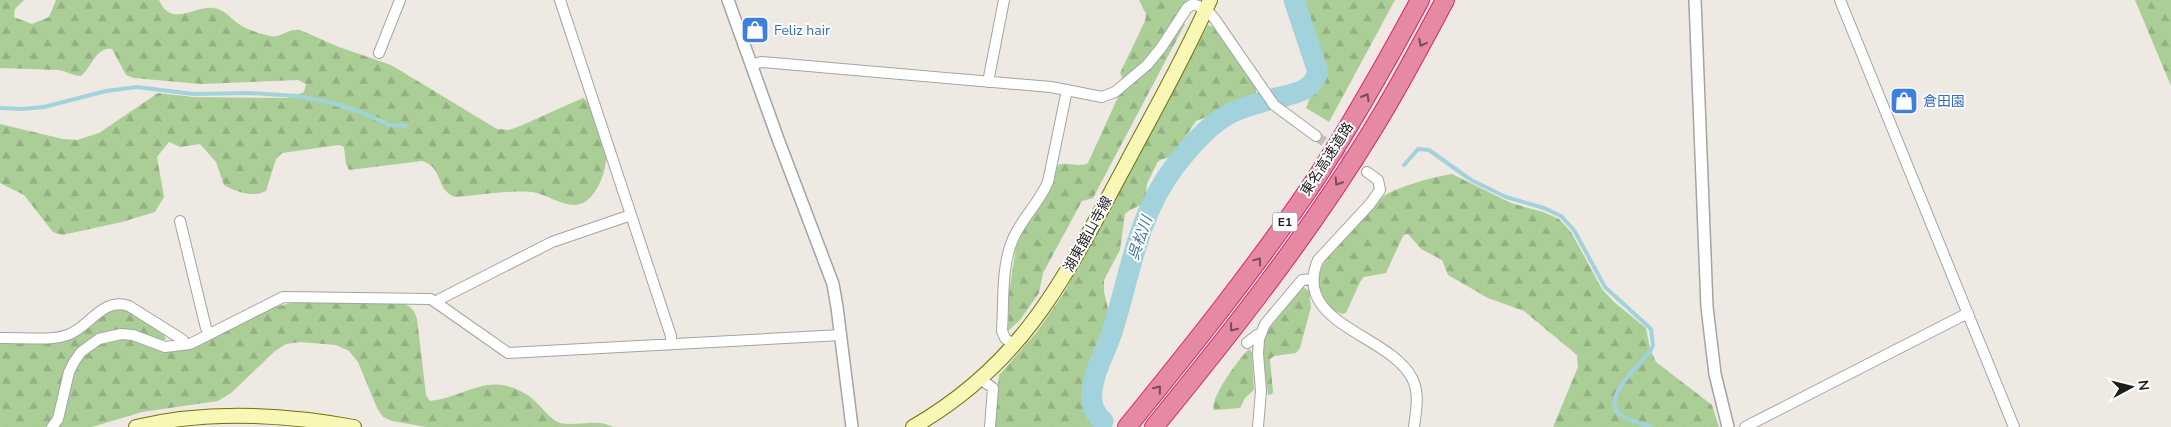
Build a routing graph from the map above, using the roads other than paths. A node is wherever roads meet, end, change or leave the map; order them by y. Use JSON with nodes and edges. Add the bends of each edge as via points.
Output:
{"nodes":[{"id":1,"x":400,"y":0,"type":"edge"},
{"id":2,"x":560,"y":0,"type":"edge"},
{"id":3,"x":728,"y":0,"type":"edge"},
{"id":4,"x":1004,"y":0,"type":"edge"},
{"id":5,"x":1420,"y":0,"type":"edge"},
{"id":6,"x":1445,"y":0,"type":"edge"},
{"id":7,"x":1695,"y":0,"type":"edge"},
{"id":8,"x":1840,"y":0,"type":"edge"},
{"id":9,"x":1208,"y":5,"type":"edge"},
{"id":10,"x":379,"y":53,"type":"dead end"},
{"id":11,"x":751,"y":65,"type":"junction"},
{"id":12,"x":988,"y":82,"type":"junction"},
{"id":13,"x":1067,"y":90,"type":"junction"},
{"id":14,"x":1316,"y":136,"type":"tunnel mouth"},
{"id":15,"x":1367,"y":172,"type":"tunnel mouth"},
{"id":16,"x":631,"y":215,"type":"junction"},
{"id":17,"x":180,"y":221,"type":"dead end"},
{"id":18,"x":1313,"y":279,"type":"junction"},
{"id":19,"x":437,"y":303,"type":"junction"},
{"id":20,"x":1968,"y":313,"type":"junction"},
{"id":21,"x":210,"y":334,"type":"junction"},
{"id":22,"x":841,"y":335,"type":"junction"},
{"id":23,"x":1260,"y":336,"type":"junction"},
{"id":24,"x":0,"y":338,"type":"edge"},
{"id":25,"x":671,"y":344,"type":"junction"},
{"id":26,"x":1248,"y":344,"type":"dead end"},
{"id":27,"x":184,"y":345,"type":"junction"},
{"id":28,"x":1014,"y":346,"type":"junction"},
{"id":29,"x":980,"y":379,"type":"junction"},
{"id":30,"x":1762,"y":423,"type":"edge"},
{"id":31,"x":52,"y":427,"type":"edge"},
{"id":32,"x":136,"y":427,"type":"edge"},
{"id":33,"x":354,"y":427,"type":"edge"},
{"id":34,"x":852,"y":427,"type":"edge"},
{"id":35,"x":913,"y":427,"type":"edge"},
{"id":36,"x":990,"y":427,"type":"edge"},
{"id":37,"x":1127,"y":427,"type":"edge"},
{"id":38,"x":1154,"y":427,"type":"edge"},
{"id":39,"x":1258,"y":427,"type":"edge"},
{"id":40,"x":1414,"y":427,"type":"edge"},
{"id":41,"x":1728,"y":427,"type":"edge"},
{"id":42,"x":1745,"y":427,"type":"edge"},
{"id":43,"x":2014,"y":427,"type":"edge"}],
"edges":[{"from":1,"to":10,"type":"street"},
{"from":2,"to":16,"type":"street"},
{"from":3,"to":11,"type":"street"},
{"from":4,"to":12,"type":"street"},
{"from":37,"to":5,"type":"highway","name":"東名高速道路","number":"E1","one_way":true,"via":[[1259,260],[1314,180],[1354,119]]},
{"from":6,"to":38,"type":"highway","name":"東名高速道路","number":"E1","one_way":true,"via":[[1373,130],[1331,194],[1270,279]]},
{"from":7,"to":41,"type":"street","via":[[1707,314],[1715,374]]},
{"from":8,"to":20,"type":"street"},
{"from":9,"to":13,"type":"street","via":[[1190,5],[1147,65],[1109,96],[1095,97]]},
{"from":9,"to":14,"type":"street","via":[[1274,105]]},
{"from":9,"to":28,"type":"main road","name":"湖東舘山寺線","via":[[1178,68],[1070,268]]},
{"from":11,"to":12,"type":"street","via":[[761,62]]},
{"from":11,"to":22,"type":"street","via":[[829,273]]},
{"from":12,"to":13,"type":"street"},
{"from":13,"to":28,"type":"street","via":[[1048,182],[1014,237],[1007,260],[1002,331]]},
{"from":15,"to":18,"type":"street","via":[[1378,180],[1380,190],[1318,260]]},
{"from":16,"to":19,"type":"street","via":[[552,242]]},
{"from":16,"to":25,"type":"street"},
{"from":17,"to":21,"type":"street"},
{"from":18,"to":23,"type":"street","via":[[1302,280]]},
{"from":18,"to":40,"type":"street","via":[[1316,298],[1329,313],[1406,369],[1418,398]]},
{"from":19,"to":21,"type":"street","via":[[431,298],[283,297]]},
{"from":19,"to":25,"type":"street","via":[[508,353]]},
{"from":20,"to":30,"type":"street"},
{"from":20,"to":43,"type":"street"},
{"from":21,"to":27,"type":"street"},
{"from":22,"to":25,"type":"street"},
{"from":22,"to":34,"type":"street"},
{"from":23,"to":26,"type":"street","via":[[1256,335]]},
{"from":23,"to":39,"type":"street"},
{"from":24,"to":27,"type":"street","via":[[62,336],[79,328],[106,307],[122,303],[183,340]]},
{"from":27,"to":31,"type":"street","via":[[159,346],[133,335],[121,334],[89,344],[74,362],[58,419]]},
{"from":28,"to":29,"type":"main road","name":"湖東舘山寺線"},
{"from":29,"to":35,"type":"main road","name":"湖東舘山寺線"},
{"from":29,"to":36,"type":"street","via":[[992,388]]},
{"from":30,"to":42,"type":"street"},
{"from":32,"to":33,"type":"main road","via":[[196,418],[241,416],[303,419]]}]}
